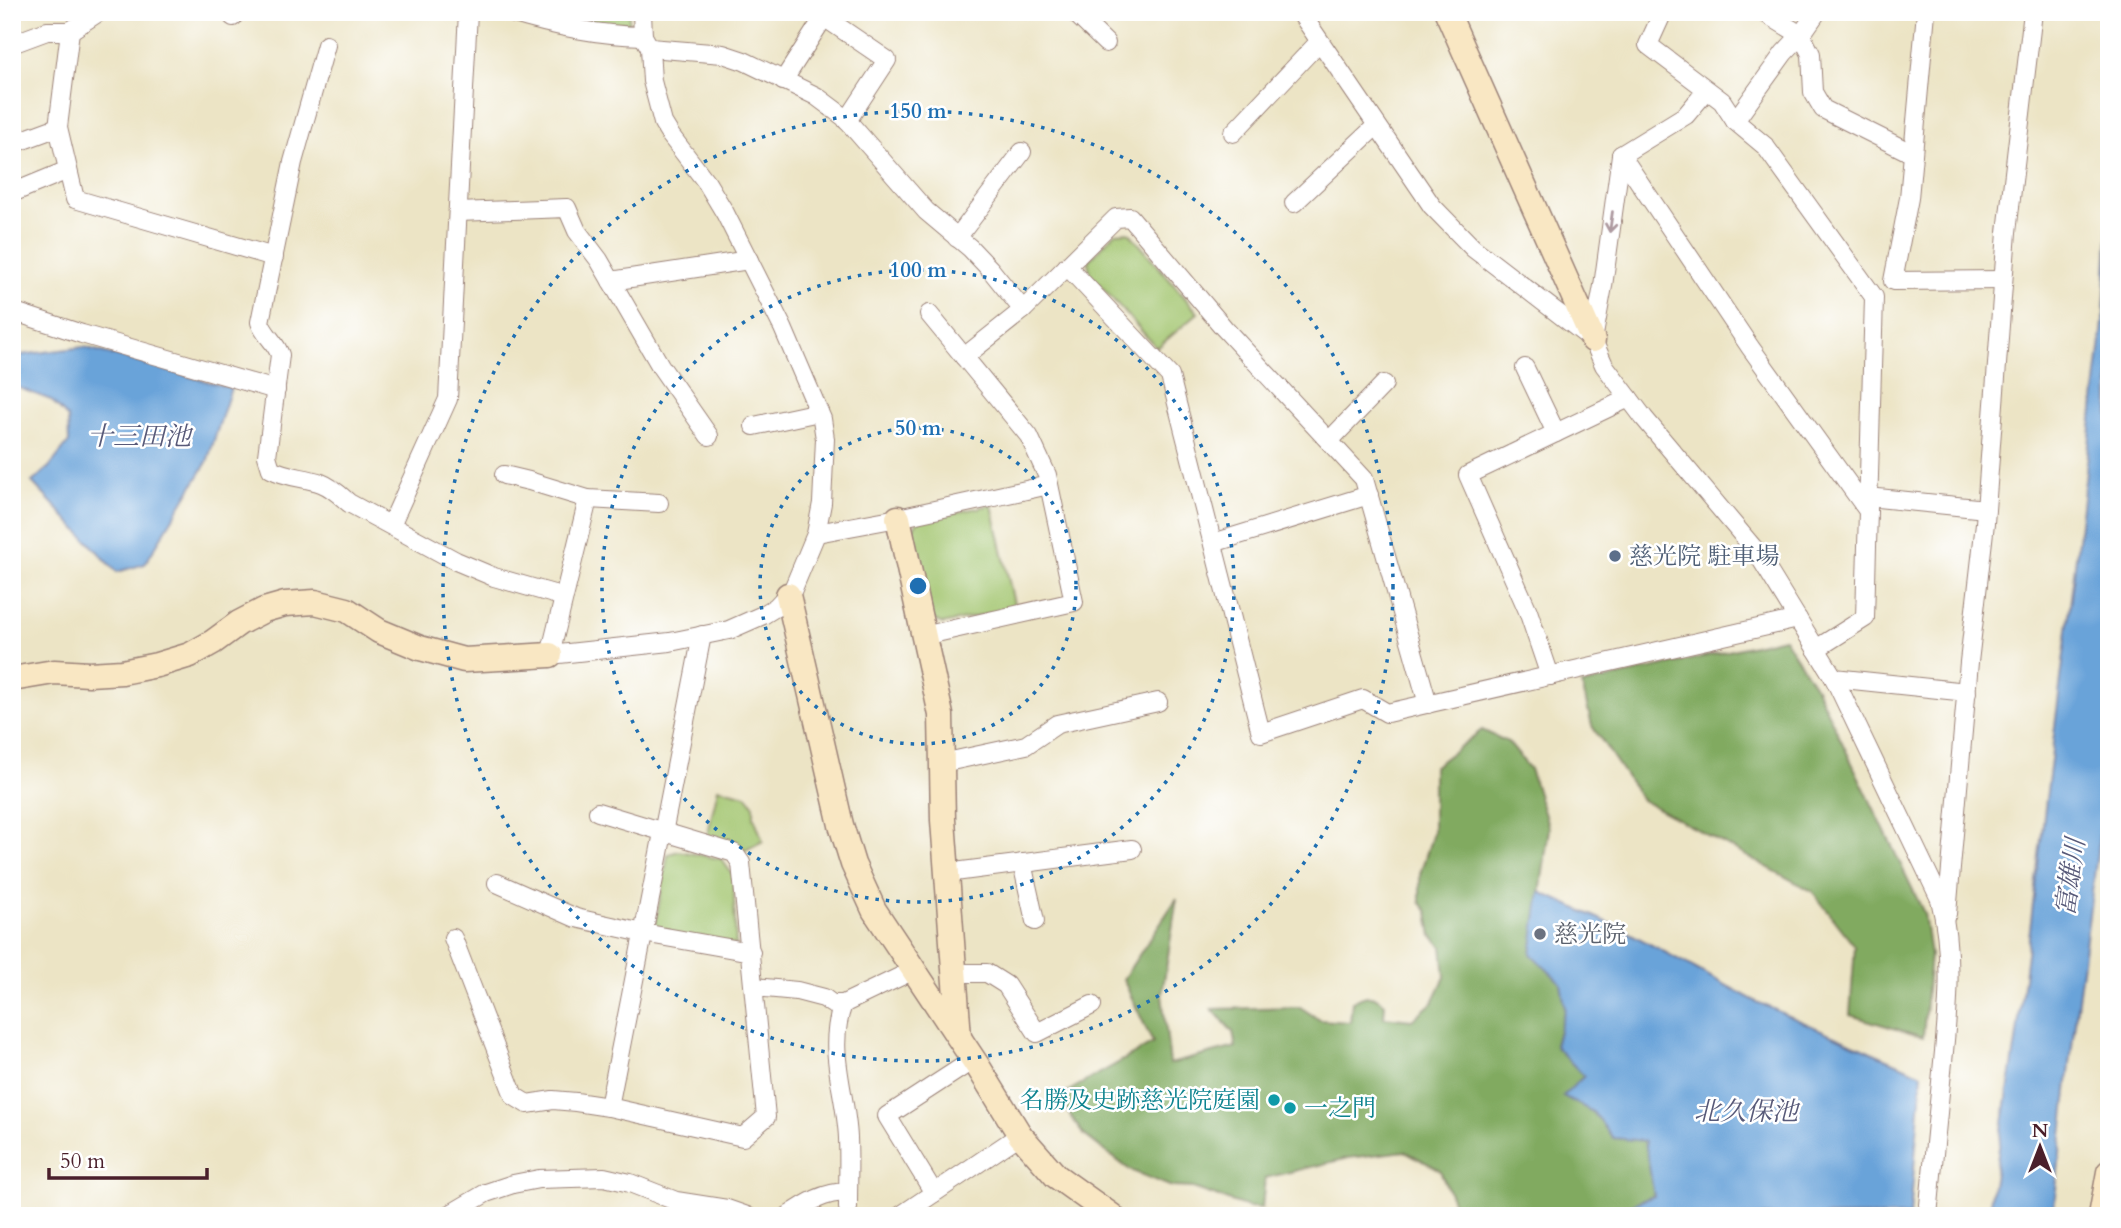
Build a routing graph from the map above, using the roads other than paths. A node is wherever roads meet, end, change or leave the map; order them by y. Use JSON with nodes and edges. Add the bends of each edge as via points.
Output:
{"nodes":[{"id":1,"x":99,"y":12,"type":"edge"},
{"id":2,"x":468,"y":12,"type":"edge"},
{"id":3,"x":508,"y":12,"type":"edge"},
{"id":4,"x":642,"y":12,"type":"edge"},
{"id":5,"x":1074,"y":12,"type":"edge"},
{"id":6,"x":1300,"y":12,"type":"edge"},
{"id":7,"x":1447,"y":12,"type":"edge"},
{"id":8,"x":1663,"y":12,"type":"edge"},
{"id":9,"x":1763,"y":12,"type":"edge"},
{"id":10,"x":1817,"y":12,"type":"edge"},
{"id":11,"x":1926,"y":12,"type":"edge"},
{"id":12,"x":2034,"y":12,"type":"edge"},
{"id":13,"x":70,"y":31,"type":"junction"},
{"id":14,"x":1801,"y":35,"type":"junction"},
{"id":15,"x":647,"y":42,"type":"junction"},
{"id":16,"x":1319,"y":42,"type":"junction"},
{"id":17,"x":1106,"y":43,"type":"dead end"},
{"id":18,"x":12,"y":44,"type":"edge"},
{"id":19,"x":326,"y":45,"type":"dead end"},
{"id":20,"x":783,"y":81,"type":"junction"},
{"id":21,"x":1707,"y":90,"type":"junction"},
{"id":22,"x":847,"y":121,"type":"junction"},
{"id":23,"x":1735,"y":121,"type":"junction"},
{"id":24,"x":1376,"y":126,"type":"junction"},
{"id":25,"x":58,"y":127,"type":"junction"},
{"id":26,"x":1233,"y":133,"type":"dead end"},
{"id":27,"x":12,"y":144,"type":"edge"},
{"id":28,"x":1022,"y":152,"type":"dead end"},
{"id":29,"x":1913,"y":154,"type":"junction"},
{"id":30,"x":1620,"y":155,"type":"junction"},
{"id":31,"x":68,"y":170,"type":"junction"},
{"id":32,"x":12,"y":193,"type":"edge"},
{"id":33,"x":1294,"y":203,"type":"dead end"},
{"id":34,"x":458,"y":212,"type":"junction"},
{"id":35,"x":957,"y":238,"type":"junction"},
{"id":36,"x":274,"y":257,"type":"junction"},
{"id":37,"x":749,"y":260,"type":"junction"},
{"id":38,"x":1067,"y":266,"type":"junction"},
{"id":39,"x":2003,"y":280,"type":"junction"},
{"id":40,"x":611,"y":281,"type":"junction"},
{"id":41,"x":1023,"y":310,"type":"junction"},
{"id":42,"x":12,"y":311,"type":"edge"},
{"id":43,"x":929,"y":314,"type":"dead end"},
{"id":44,"x":1593,"y":340,"type":"junction"},
{"id":45,"x":964,"y":357,"type":"junction"},
{"id":46,"x":1525,"y":368,"type":"dead end"},
{"id":47,"x":1384,"y":384,"type":"dead end"},
{"id":48,"x":276,"y":390,"type":"junction"},
{"id":49,"x":1629,"y":398,"type":"junction"},
{"id":50,"x":819,"y":412,"type":"junction"},
{"id":51,"x":754,"y":426,"type":"dead end"},
{"id":52,"x":1556,"y":433,"type":"junction"},
{"id":53,"x":709,"y":436,"type":"dead end"},
{"id":54,"x":1329,"y":441,"type":"junction"},
{"id":55,"x":504,"y":475,"type":"dead end"},
{"id":56,"x":1049,"y":485,"type":"junction"},
{"id":57,"x":1369,"y":495,"type":"junction"},
{"id":58,"x":588,"y":499,"type":"junction"},
{"id":59,"x":659,"y":503,"type":"dead end"},
{"id":60,"x":1868,"y":504,"type":"junction"},
{"id":61,"x":1986,"y":509,"type":"junction"},
{"id":62,"x":898,"y":518,"type":"junction"},
{"id":63,"x":391,"y":526,"type":"junction"},
{"id":64,"x":817,"y":533,"type":"junction"},
{"id":65,"x":1213,"y":543,"type":"junction"},
{"id":66,"x":788,"y":595,"type":"junction"},
{"id":67,"x":564,"y":597,"type":"junction"},
{"id":68,"x":1798,"y":619,"type":"junction"},
{"id":69,"x":702,"y":635,"type":"junction"},
{"id":70,"x":923,"y":636,"type":"junction"},
{"id":71,"x":1816,"y":649,"type":"junction"},
{"id":72,"x":550,"y":655,"type":"junction"},
{"id":73,"x":1550,"y":676,"type":"junction"},
{"id":74,"x":1834,"y":678,"type":"junction"},
{"id":75,"x":12,"y":679,"type":"edge"},
{"id":76,"x":1967,"y":692,"type":"junction"},
{"id":77,"x":1158,"y":702,"type":"dead end"},
{"id":78,"x":1428,"y":704,"type":"junction"},
{"id":79,"x":942,"y":763,"type":"junction"},
{"id":80,"x":598,"y":812,"type":"dead end"},
{"id":81,"x":663,"y":833,"type":"junction"},
{"id":82,"x":1132,"y":849,"type":"dead end"},
{"id":83,"x":1023,"y":863,"type":"junction"},
{"id":84,"x":947,"y":873,"type":"junction"},
{"id":85,"x":497,"y":883,"type":"dead end"},
{"id":86,"x":1035,"y":921,"type":"dead end"},
{"id":87,"x":1947,"y":925,"type":"junction"},
{"id":88,"x":643,"y":933,"type":"junction"},
{"id":89,"x":453,"y":938,"type":"dead end"},
{"id":90,"x":751,"y":952,"type":"junction"},
{"id":91,"x":914,"y":970,"type":"junction"},
{"id":92,"x":954,"y":974,"type":"junction"},
{"id":93,"x":754,"y":987,"type":"junction"},
{"id":94,"x":843,"y":1004,"type":"junction"},
{"id":95,"x":1091,"y":1005,"type":"dead end"},
{"id":96,"x":959,"y":1039,"type":"junction"},
{"id":97,"x":963,"y":1067,"type":"junction"},
{"id":98,"x":610,"y":1107,"type":"junction"},
{"id":99,"x":1011,"y":1141,"type":"junction"},
{"id":100,"x":2109,"y":1172,"type":"edge"},
{"id":101,"x":934,"y":1193,"type":"junction"},
{"id":102,"x":446,"y":1216,"type":"edge"},
{"id":103,"x":747,"y":1216,"type":"edge"},
{"id":104,"x":788,"y":1216,"type":"edge"},
{"id":105,"x":900,"y":1216,"type":"edge"},
{"id":106,"x":1112,"y":1216,"type":"edge"},
{"id":107,"x":1928,"y":1216,"type":"edge"},
{"id":108,"x":2101,"y":1216,"type":"edge"}],
"edges":[{"from":1,"to":13,"type":"street"},
{"from":2,"to":34,"type":"street"},
{"from":3,"to":15,"type":"street"},
{"from":4,"to":15,"type":"street"},
{"from":5,"to":17,"type":"street"},
{"from":6,"to":16,"type":"street"},
{"from":7,"to":44,"type":"street"},
{"from":8,"to":21,"type":"street","via":[[1648,45]]},
{"from":9,"to":14,"type":"street"},
{"from":10,"to":14,"type":"street"},
{"from":11,"to":29,"type":"street"},
{"from":12,"to":39,"type":"street"},
{"from":13,"to":18,"type":"street","via":[[47,31]]},
{"from":13,"to":25,"type":"street"},
{"from":14,"to":23,"type":"street"},
{"from":14,"to":29,"type":"street","via":[[1811,54],[1813,92],[1823,109]]},
{"from":15,"to":20,"type":"street","via":[[723,54]]},
{"from":15,"to":37,"type":"street","via":[[663,123],[707,183]]},
{"from":16,"to":24,"type":"street"},
{"from":16,"to":26,"type":"street"},
{"from":19,"to":36,"type":"street","via":[[293,162]]},
{"from":20,"to":22,"type":"street","via":[[816,96]]},
{"from":20,"to":22,"type":"street","via":[[824,17],[887,60]]},
{"from":21,"to":23,"type":"street","via":[[1722,101]]},
{"from":21,"to":30,"type":"street","via":[[1686,115]]},
{"from":22,"to":35,"type":"street","via":[[926,211]]},
{"from":23,"to":60,"type":"street","via":[[1765,146],[1874,297]]},
{"from":24,"to":33,"type":"street"},
{"from":24,"to":44,"type":"street","via":[[1432,206],[1473,248]]},
{"from":25,"to":27,"type":"street"},
{"from":25,"to":31,"type":"street"},
{"from":28,"to":35,"type":"street"},
{"from":29,"to":39,"type":"street","via":[[1892,281]]},
{"from":30,"to":44,"type":"street","one_way":true},
{"from":30,"to":60,"type":"street","via":[[1750,347]]},
{"from":31,"to":32,"type":"street"},
{"from":31,"to":36,"type":"street","via":[[75,199]]},
{"from":34,"to":40,"type":"street","via":[[566,208]]},
{"from":34,"to":63,"type":"street","via":[[448,399]]},
{"from":35,"to":41,"type":"street"},
{"from":36,"to":48,"type":"street","via":[[260,322],[280,355]]},
{"from":37,"to":40,"type":"street"},
{"from":37,"to":50,"type":"street"},
{"from":38,"to":41,"type":"street"},
{"from":38,"to":54,"type":"street","via":[[1116,218],[1130,217]]},
{"from":38,"to":65,"type":"street","via":[[1170,376]]},
{"from":39,"to":61,"type":"street"},
{"from":40,"to":53,"type":"street","via":[[661,368]]},
{"from":41,"to":45,"type":"street"},
{"from":42,"to":48,"type":"street"},
{"from":43,"to":45,"type":"street"},
{"from":44,"to":49,"type":"street","via":[[1604,365]]},
{"from":45,"to":56,"type":"street","via":[[1029,436]]},
{"from":46,"to":52,"type":"street"},
{"from":47,"to":54,"type":"street"},
{"from":48,"to":63,"type":"street","via":[[267,456],[271,469],[322,483]]},
{"from":49,"to":52,"type":"street"},
{"from":49,"to":68,"type":"street","via":[[1756,551]]},
{"from":50,"to":51,"type":"street"},
{"from":50,"to":64,"type":"street","via":[[825,439]]},
{"from":52,"to":73,"type":"street","via":[[1468,475],[1528,611]]},
{"from":54,"to":57,"type":"street","via":[[1364,479]]},
{"from":55,"to":58,"type":"street"},
{"from":56,"to":62,"type":"street"},
{"from":56,"to":70,"type":"street","via":[[1074,602]]},
{"from":57,"to":65,"type":"street"},
{"from":57,"to":78,"type":"street"},
{"from":58,"to":59,"type":"street"},
{"from":58,"to":67,"type":"street"},
{"from":60,"to":61,"type":"street"},
{"from":60,"to":71,"type":"street","via":[[1865,618]]},
{"from":61,"to":76,"type":"street"},
{"from":62,"to":64,"type":"street"},
{"from":62,"to":70,"type":"street"},
{"from":63,"to":67,"type":"street","via":[[494,577]]},
{"from":64,"to":66,"type":"street"},
{"from":65,"to":78,"type":"street","via":[[1263,738],[1363,699],[1387,713]]},
{"from":66,"to":69,"type":"street","via":[[747,623]]},
{"from":66,"to":91,"type":"street","via":[[853,864],[874,910]]},
{"from":67,"to":72,"type":"street"},
{"from":68,"to":71,"type":"street"},
{"from":68,"to":73,"type":"street","via":[[1643,648]]},
{"from":69,"to":72,"type":"street"},
{"from":69,"to":81,"type":"street"},
{"from":70,"to":79,"type":"street","via":[[941,715]]},
{"from":71,"to":74,"type":"street"},
{"from":72,"to":75,"type":"street","via":[[464,660],[420,648],[379,631],[347,610],[316,602],[264,610],[190,655],[157,665],[89,674],[54,671]]},
{"from":73,"to":78,"type":"street"},
{"from":74,"to":76,"type":"street"},
{"from":74,"to":87,"type":"street","via":[[1940,899]]},
{"from":76,"to":87,"type":"street"},
{"from":77,"to":79,"type":"street","via":[[1057,724],[1026,745]]},
{"from":79,"to":84,"type":"street"},
{"from":80,"to":81,"type":"street"},
{"from":81,"to":88,"type":"street"},
{"from":81,"to":90,"type":"street","via":[[734,853],[741,863]]},
{"from":82,"to":83,"type":"street"},
{"from":83,"to":84,"type":"street"},
{"from":83,"to":86,"type":"street"},
{"from":84,"to":92,"type":"street"},
{"from":85,"to":88,"type":"street","via":[[576,918]]},
{"from":87,"to":107,"type":"street","via":[[1945,1048]]},
{"from":88,"to":90,"type":"street"},
{"from":88,"to":98,"type":"street"},
{"from":89,"to":98,"type":"street","via":[[514,1096],[527,1104],[554,1100]]},
{"from":90,"to":93,"type":"street"},
{"from":91,"to":94,"type":"street"},
{"from":91,"to":96,"type":"street"},
{"from":92,"to":95,"type":"street","via":[[987,973],[1006,985],[1037,1033]]},
{"from":92,"to":96,"type":"street"},
{"from":93,"to":94,"type":"street","via":[[797,991]]},
{"from":93,"to":98,"type":"street","via":[[766,1117],[743,1137]]},
{"from":94,"to":104,"type":"street","via":[[835,1044],[848,1136],[848,1200],[832,1192]]},
{"from":96,"to":97,"type":"street"},
{"from":97,"to":99,"type":"street"},
{"from":97,"to":101,"type":"street","via":[[887,1116]]},
{"from":99,"to":101,"type":"street"},
{"from":99,"to":106,"type":"street"},
{"from":100,"to":108,"type":"street"},
{"from":101,"to":105,"type":"street"},
{"from":102,"to":103,"type":"street","via":[[486,1193],[513,1184],[604,1177],[676,1201]]}]}
